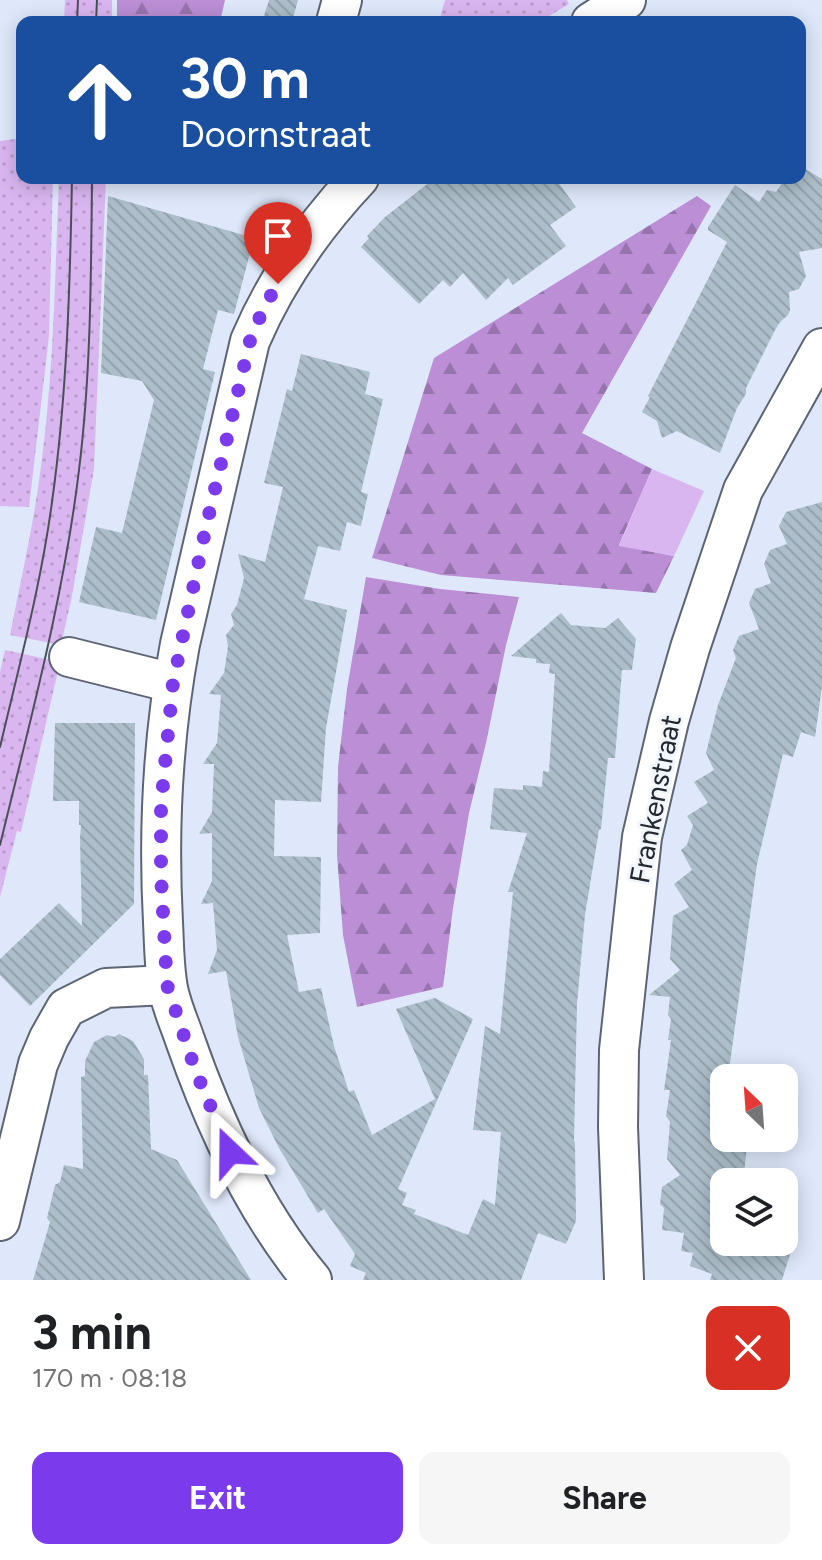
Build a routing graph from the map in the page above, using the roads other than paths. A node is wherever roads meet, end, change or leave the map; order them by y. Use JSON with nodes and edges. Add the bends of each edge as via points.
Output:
{"nodes":[{"id":1,"x":626,"y":0,"type":"edge"},
{"id":2,"x":601,"y":16,"type":"edge"},
{"id":3,"x":353,"y":184,"type":"edge"},
{"id":4,"x":822,"y":348,"type":"edge"},
{"id":5,"x":69,"y":657,"type":"dead end"},
{"id":6,"x":173,"y":683,"type":"junction"},
{"id":7,"x":167,"y":985,"type":"junction"},
{"id":8,"x":0,"y":1221,"type":"edge"},
{"id":9,"x":312,"y":1280,"type":"edge"},
{"id":10,"x":624,"y":1280,"type":"edge"}],
"edges":[{"from":1,"to":2,"type":"street"},
{"from":3,"to":6,"type":"street","via":[[292,260],[250,341]]},
{"from":4,"to":10,"type":"street","name":"Frankenstraat","via":[[743,490],[690,648],[642,837],[619,1050]]},
{"from":5,"to":6,"type":"street"},
{"from":6,"to":7,"type":"street","via":[[161,805]]},
{"from":7,"to":8,"type":"street","via":[[106,988],[66,1008],[38,1064]]},
{"from":7,"to":9,"type":"street","via":[[230,1152]]}]}
